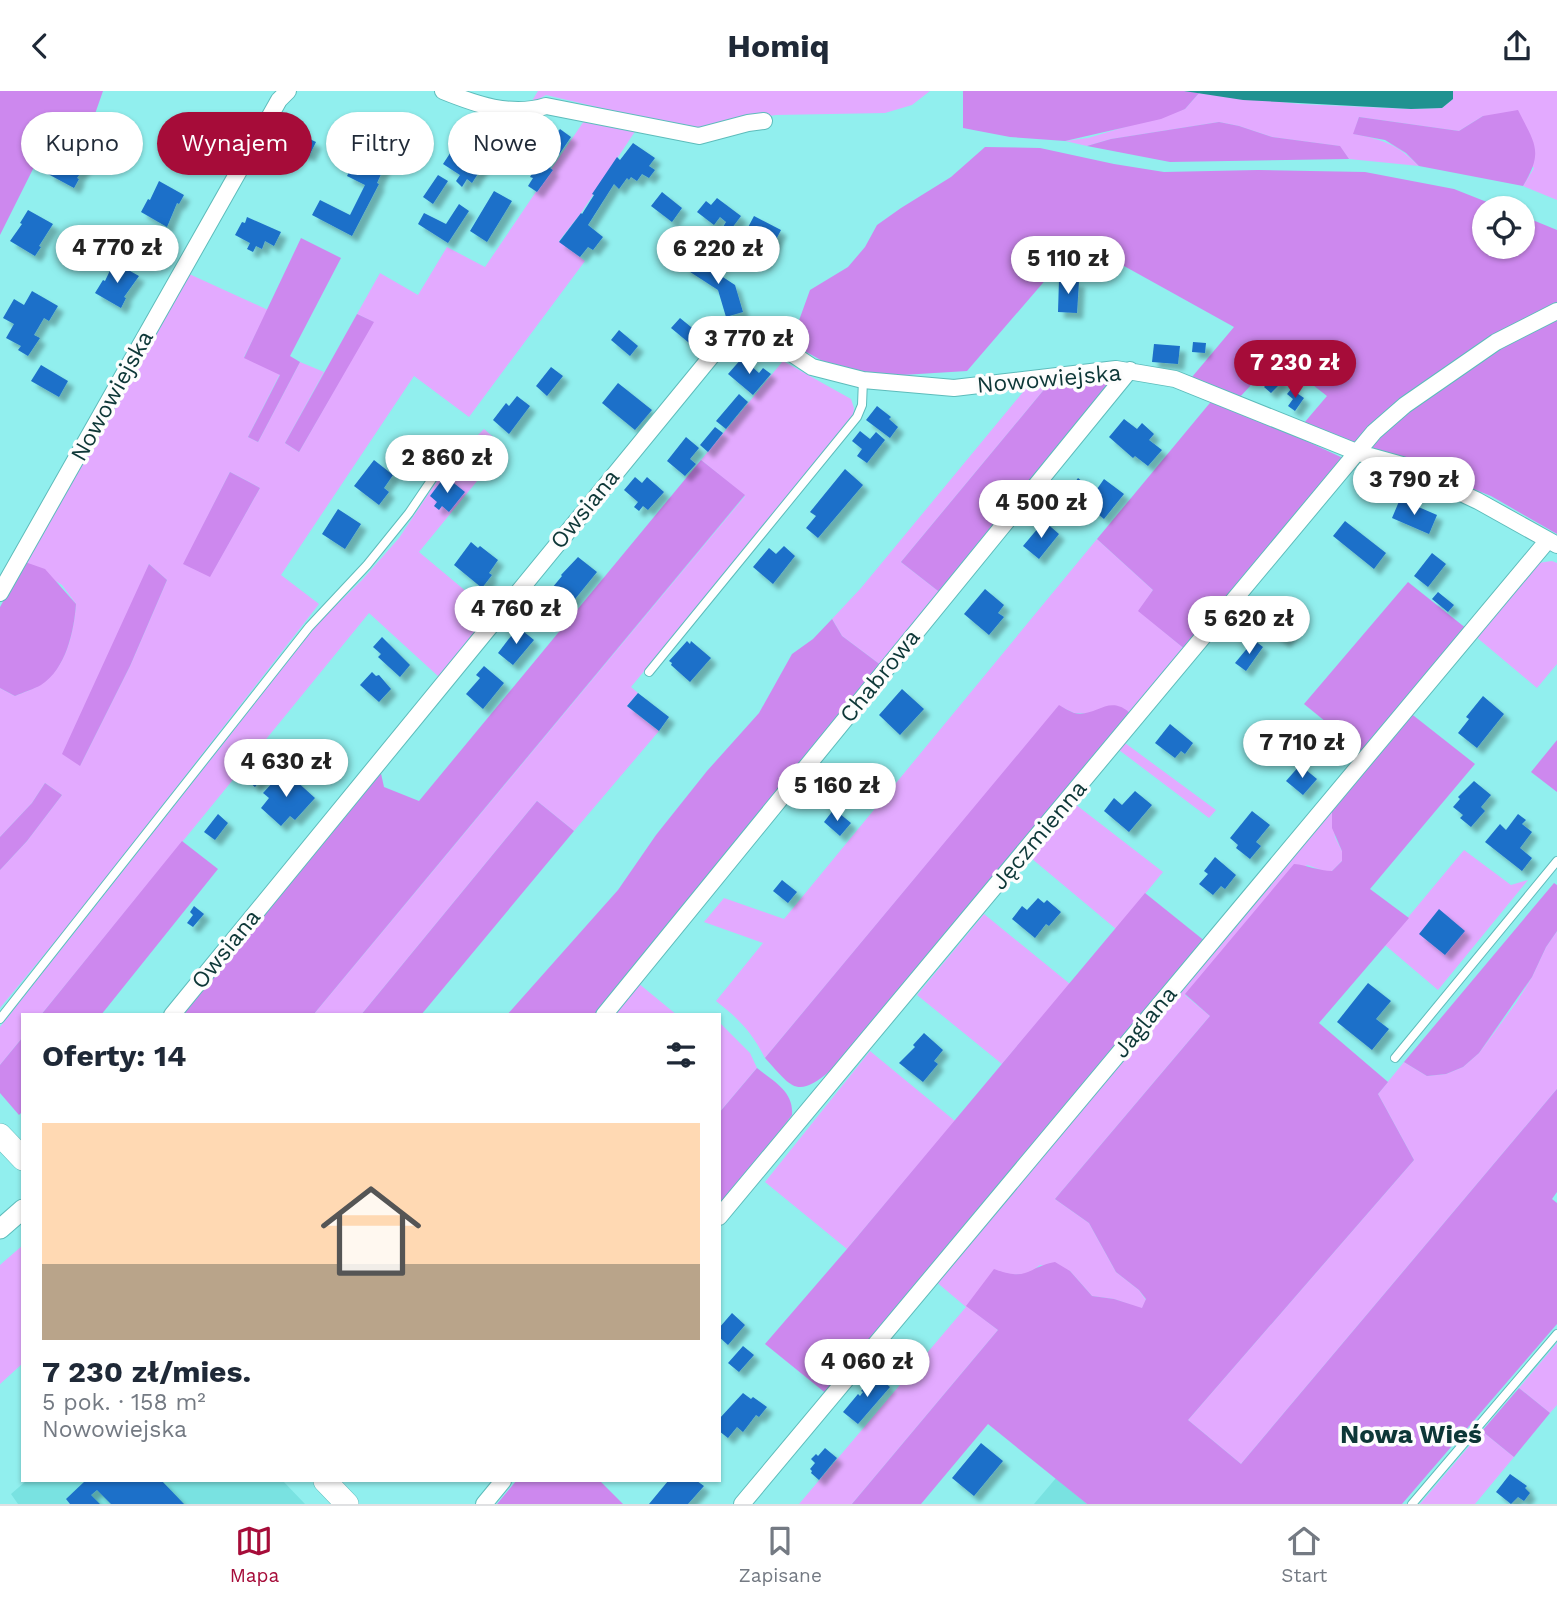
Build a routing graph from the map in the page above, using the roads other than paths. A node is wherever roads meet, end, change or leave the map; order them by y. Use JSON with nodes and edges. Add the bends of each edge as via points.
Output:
{"nodes":[{"id":1,"x":288,"y":91,"type":"edge"},
{"id":2,"x":443,"y":91,"type":"edge"},
{"id":3,"x":764,"y":121,"type":"dead end"},
{"id":4,"x":1557,"y":311,"type":"edge"},
{"id":5,"x":731,"y":329,"type":"joint"},
{"id":6,"x":1130,"y":370,"type":"junction"},
{"id":7,"x":863,"y":380,"type":"junction"},
{"id":8,"x":1359,"y":453,"type":"junction"},
{"id":9,"x":449,"y":454,"type":"dead end"},
{"id":10,"x":1553,"y":542,"type":"edge"},
{"id":11,"x":0,"y":593,"type":"edge"},
{"id":12,"x":649,"y":672,"type":"dead end"},
{"id":13,"x":1557,"y":861,"type":"edge"},
{"id":14,"x":175,"y":1013,"type":"edge"},
{"id":15,"x":606,"y":1013,"type":"edge"},
{"id":16,"x":0,"y":1019,"type":"edge"},
{"id":17,"x":1395,"y":1058,"type":"dead end"},
{"id":18,"x":0,"y":1135,"type":"edge"},
{"id":19,"x":21,"y":1157,"type":"edge"},
{"id":20,"x":21,"y":1211,"type":"edge"},
{"id":21,"x":721,"y":1215,"type":"edge"},
{"id":22,"x":0,"y":1229,"type":"edge"},
{"id":23,"x":1557,"y":1334,"type":"edge"},
{"id":24,"x":326,"y":1482,"type":"edge"},
{"id":25,"x":502,"y":1482,"type":"edge"},
{"id":26,"x":347,"y":1504,"type":"edge"},
{"id":27,"x":484,"y":1504,"type":"edge"},
{"id":28,"x":742,"y":1504,"type":"edge"},
{"id":29,"x":1412,"y":1504,"type":"edge"}],
"edges":[{"from":1,"to":11,"type":"street","name":"Nowowiejska"},
{"from":2,"to":3,"type":"street","via":[[475,104],[527,112],[546,106],[699,136]]},
{"from":4,"to":8,"type":"street","name":"Jęczmienna","via":[[1496,342],[1405,405],[1374,432]]},
{"from":5,"to":7,"type":"street","name":"Nowowiejska","via":[[746,326],[813,367]]},
{"from":5,"to":14,"type":"street","name":"Owsiana"},
{"from":6,"to":7,"type":"street","name":"Nowowiejska","via":[[954,388]]},
{"from":6,"to":8,"type":"street","name":"Nowowiejska","via":[[1175,379]]},
{"from":6,"to":15,"type":"street","name":"Chabrowa"},
{"from":7,"to":12,"type":"lane","via":[[857,417]]},
{"from":8,"to":10,"type":"street","name":"Nowowiejska","via":[[1413,470]]},
{"from":8,"to":21,"type":"street","name":"Jęczmienna"},
{"from":9,"to":16,"type":"lane","via":[[409,513],[309,627]]},
{"from":10,"to":28,"type":"street","name":"Jaglana"},
{"from":13,"to":17,"type":"lane"},
{"from":18,"to":19,"type":"main road"},
{"from":20,"to":22,"type":"street"},
{"from":23,"to":29,"type":"lane"},
{"from":24,"to":26,"type":"main road"},
{"from":25,"to":27,"type":"street"}]}
